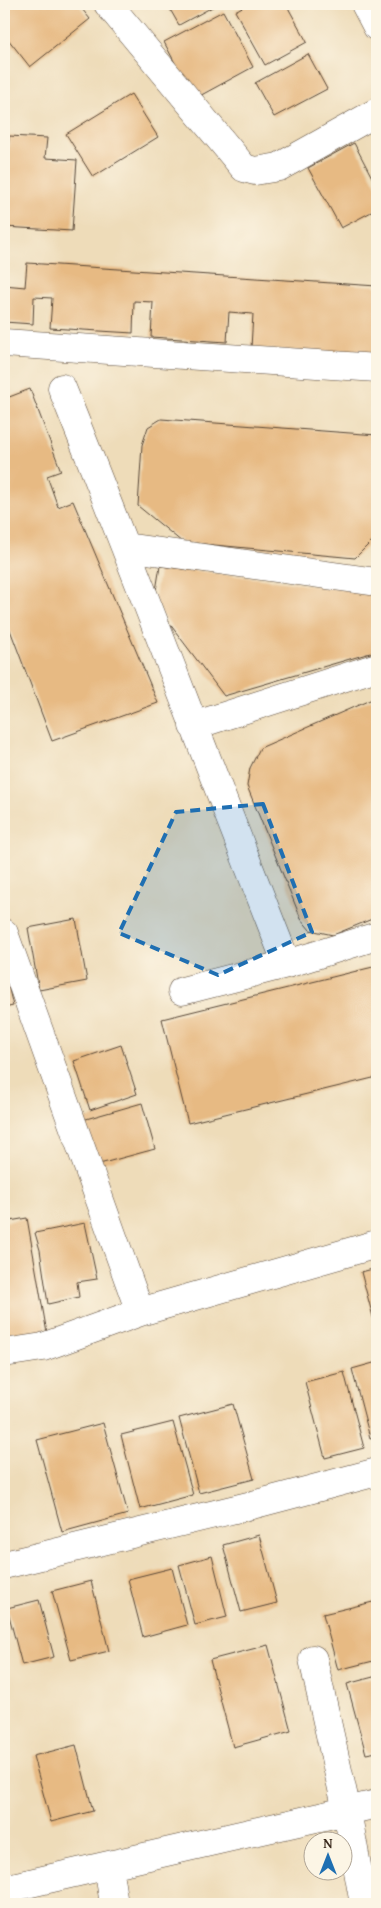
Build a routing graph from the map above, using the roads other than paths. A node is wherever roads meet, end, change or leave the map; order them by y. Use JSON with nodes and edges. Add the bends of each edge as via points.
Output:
{"nodes":[{"id":1,"x":108,"y":4,"type":"edge"},
{"id":2,"x":365,"y":4,"type":"edge"},
{"id":3,"x":377,"y":26,"type":"edge"},
{"id":4,"x":377,"y":112,"type":"edge"},
{"id":5,"x":4,"y":343,"type":"edge"},
{"id":6,"x":377,"y":368,"type":"edge"},
{"id":7,"x":62,"y":388,"type":"dead end"},
{"id":8,"x":126,"y":547,"type":"junction"},
{"id":9,"x":377,"y":582,"type":"edge"},
{"id":10,"x":377,"y":667,"type":"edge"},
{"id":11,"x":193,"y":726,"type":"junction"},
{"id":12,"x":4,"y":933,"type":"edge"},
{"id":13,"x":377,"y":936,"type":"edge"},
{"id":14,"x":287,"y":964,"type":"junction"},
{"id":15,"x":182,"y":991,"type":"dead end"},
{"id":16,"x":377,"y":1244,"type":"edge"},
{"id":17,"x":140,"y":1312,"type":"junction"},
{"id":18,"x":4,"y":1353,"type":"edge"},
{"id":19,"x":377,"y":1472,"type":"edge"},
{"id":20,"x":4,"y":1565,"type":"edge"},
{"id":21,"x":313,"y":1659,"type":"dead end"},
{"id":22,"x":377,"y":1804,"type":"edge"},
{"id":23,"x":347,"y":1811,"type":"junction"},
{"id":24,"x":108,"y":1866,"type":"junction"},
{"id":25,"x":4,"y":1889,"type":"edge"},
{"id":26,"x":114,"y":1904,"type":"edge"},
{"id":27,"x":364,"y":1904,"type":"edge"}],
"edges":[{"from":1,"to":4,"type":"street","via":[[244,168],[255,171],[279,167]]},
{"from":2,"to":3,"type":"street"},
{"from":5,"to":6,"type":"street"},
{"from":7,"to":8,"type":"street"},
{"from":8,"to":9,"type":"street"},
{"from":8,"to":11,"type":"street"},
{"from":10,"to":11,"type":"street"},
{"from":11,"to":14,"type":"street"},
{"from":12,"to":17,"type":"street"},
{"from":13,"to":14,"type":"street"},
{"from":14,"to":15,"type":"street"},
{"from":16,"to":17,"type":"street"},
{"from":17,"to":18,"type":"street","via":[[43,1347]]},
{"from":19,"to":20,"type":"street"},
{"from":21,"to":23,"type":"street"},
{"from":22,"to":23,"type":"street"},
{"from":23,"to":24,"type":"street"},
{"from":23,"to":27,"type":"street"},
{"from":24,"to":25,"type":"street"},
{"from":24,"to":26,"type":"street"}]}
